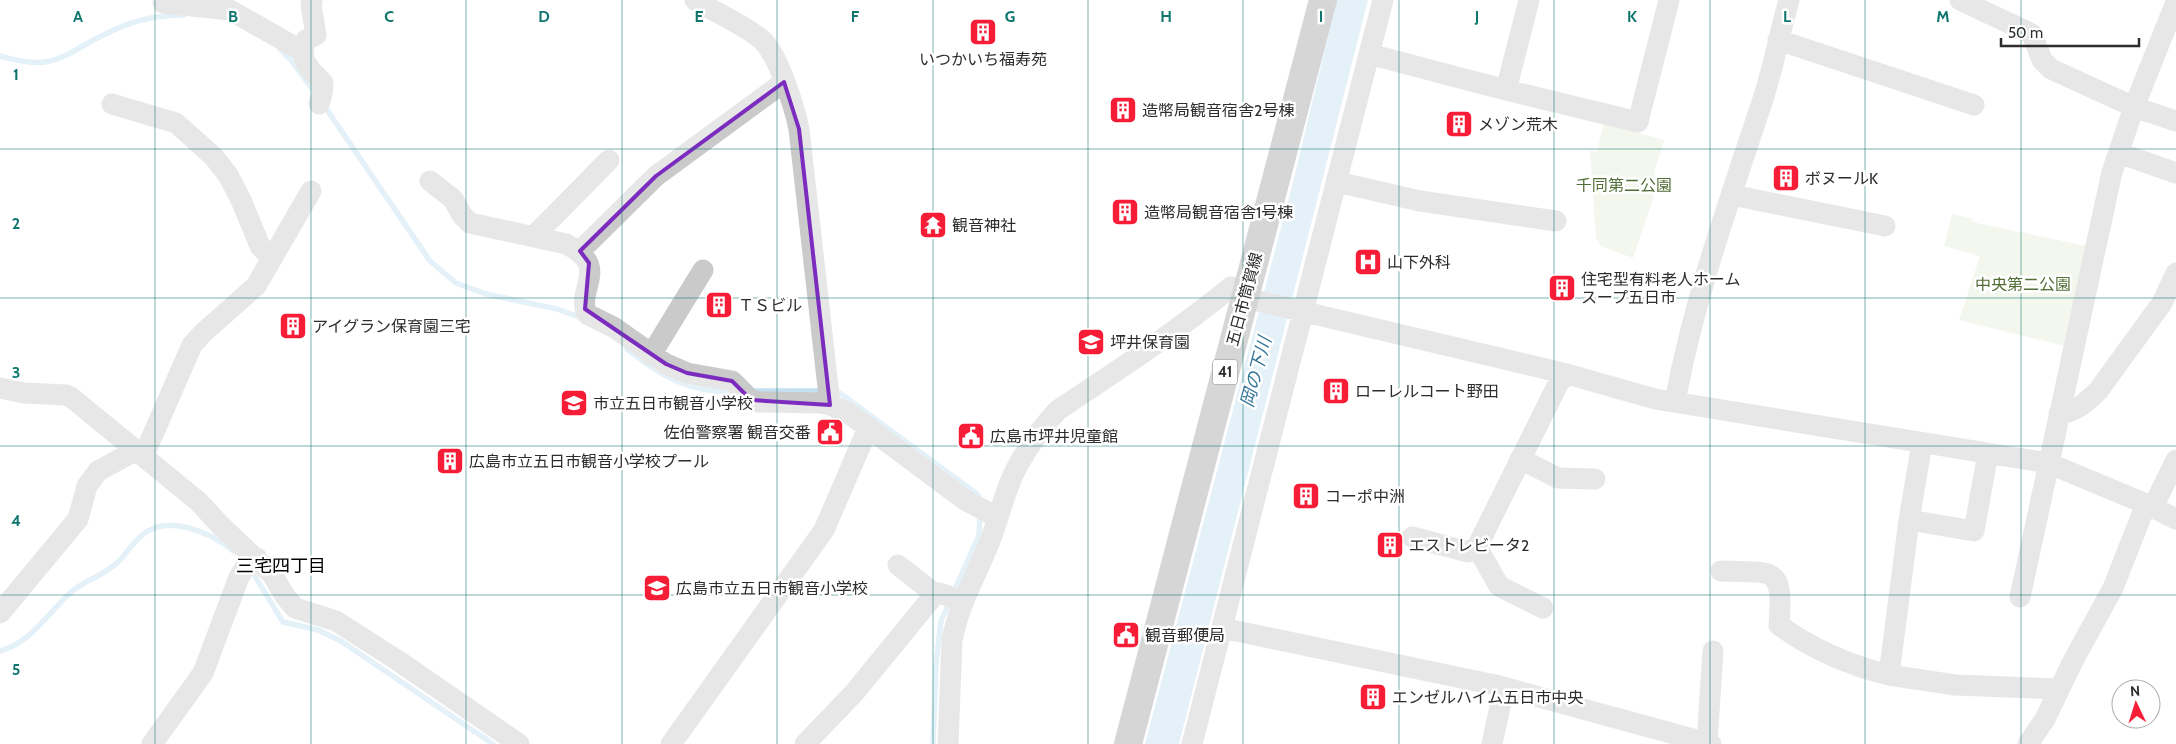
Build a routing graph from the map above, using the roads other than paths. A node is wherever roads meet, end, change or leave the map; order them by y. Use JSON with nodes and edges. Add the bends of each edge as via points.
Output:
{"nodes":[{"id":1,"x":312,"y":0,"type":"edge"},
{"id":2,"x":695,"y":0,"type":"edge"},
{"id":3,"x":1323,"y":0,"type":"edge"},
{"id":4,"x":1383,"y":0,"type":"edge"},
{"id":5,"x":1529,"y":0,"type":"edge"},
{"id":6,"x":1669,"y":0,"type":"edge"},
{"id":7,"x":1789,"y":0,"type":"edge"},
{"id":8,"x":1960,"y":0,"type":"edge"},
{"id":9,"x":2176,"y":2,"type":"edge"},
{"id":10,"x":163,"y":3,"type":"dead end"},
{"id":11,"x":1778,"y":40,"type":"junction"},
{"id":12,"x":302,"y":51,"type":"junction"},
{"id":13,"x":1369,"y":54,"type":"junction"},
{"id":14,"x":784,"y":82,"type":"junction"},
{"id":15,"x":1506,"y":90,"type":"junction"},
{"id":16,"x":321,"y":99,"type":"dead end"},
{"id":17,"x":112,"y":104,"type":"dead end"},
{"id":18,"x":1974,"y":105,"type":"dead end"},
{"id":19,"x":2134,"y":107,"type":"junction"},
{"id":20,"x":2176,"y":121,"type":"edge"},
{"id":21,"x":2118,"y":153,"type":"junction"},
{"id":22,"x":609,"y":160,"type":"dead end"},
{"id":23,"x":2176,"y":173,"type":"edge"},
{"id":24,"x":430,"y":181,"type":"dead end"},
{"id":25,"x":1337,"y":182,"type":"junction"},
{"id":26,"x":311,"y":191,"type":"dead end"},
{"id":27,"x":1732,"y":195,"type":"junction"},
{"id":28,"x":1556,"y":221,"type":"dead end"},
{"id":29,"x":1885,"y":226,"type":"dead end"},
{"id":30,"x":534,"y":236,"type":"junction"},
{"id":31,"x":580,"y":250,"type":"junction"},
{"id":32,"x":272,"y":259,"type":"junction"},
{"id":33,"x":703,"y":270,"type":"dead end"},
{"id":34,"x":2176,"y":273,"type":"edge"},
{"id":35,"x":1249,"y":297,"type":"junction"},
{"id":36,"x":1300,"y":312,"type":"junction"},
{"id":37,"x":651,"y":355,"type":"junction"},
{"id":38,"x":1567,"y":374,"type":"junction"},
{"id":39,"x":0,"y":388,"type":"edge"},
{"id":40,"x":829,"y":396,"type":"junction"},
{"id":41,"x":1676,"y":402,"type":"junction"},
{"id":42,"x":2059,"y":413,"type":"junction"},
{"id":43,"x":868,"y":428,"type":"junction"},
{"id":44,"x":1922,"y":443,"type":"junction"},
{"id":45,"x":139,"y":453,"type":"junction"},
{"id":46,"x":1988,"y":453,"type":"junction"},
{"id":47,"x":1520,"y":459,"type":"junction"},
{"id":48,"x":2176,"y":460,"type":"edge"},
{"id":49,"x":2048,"y":463,"type":"junction"},
{"id":50,"x":1595,"y":480,"type":"dead end"},
{"id":51,"x":2150,"y":506,"type":"junction"},
{"id":52,"x":988,"y":513,"type":"junction"},
{"id":53,"x":2176,"y":519,"type":"edge"},
{"id":54,"x":1909,"y":520,"type":"junction"},
{"id":55,"x":1412,"y":537,"type":"dead end"},
{"id":56,"x":1477,"y":547,"type":"junction"},
{"id":57,"x":251,"y":564,"type":"junction"},
{"id":58,"x":898,"y":566,"type":"dead end"},
{"id":59,"x":1721,"y":571,"type":"dead end"},
{"id":60,"x":937,"y":593,"type":"junction"},
{"id":61,"x":2020,"y":597,"type":"dead end"},
{"id":62,"x":962,"y":600,"type":"junction"},
{"id":63,"x":1543,"y":608,"type":"dead end"},
{"id":64,"x":0,"y":613,"type":"edge"},
{"id":65,"x":1222,"y":628,"type":"junction"},
{"id":66,"x":1713,"y":651,"type":"dead end"},
{"id":67,"x":1889,"y":675,"type":"junction"},
{"id":68,"x":1504,"y":688,"type":"junction"},
{"id":69,"x":2058,"y":689,"type":"junction"},
{"id":70,"x":1709,"y":743,"type":"edge"},
{"id":71,"x":152,"y":744,"type":"edge"},
{"id":72,"x":519,"y":744,"type":"edge"},
{"id":73,"x":671,"y":744,"type":"edge"},
{"id":74,"x":805,"y":744,"type":"edge"},
{"id":75,"x":948,"y":744,"type":"edge"},
{"id":76,"x":1128,"y":744,"type":"edge"},
{"id":77,"x":1192,"y":744,"type":"edge"},
{"id":78,"x":1492,"y":744,"type":"edge"},
{"id":79,"x":2028,"y":744,"type":"edge"}],
"edges":[{"from":1,"to":12,"type":"street","via":[[316,35],[306,40]]},
{"from":2,"to":14,"type":"street","via":[[763,41],[773,55]]},
{"from":3,"to":35,"type":"main road","name":"五日市筒賀線","number":"41"},
{"from":4,"to":13,"type":"street"},
{"from":5,"to":15,"type":"street"},
{"from":6,"to":15,"type":"street","via":[[1638,122]]},
{"from":7,"to":11,"type":"street"},
{"from":8,"to":19,"type":"street","via":[[2032,34],[2042,60],[2051,69]]},
{"from":9,"to":19,"type":"street"},
{"from":10,"to":12,"type":"street","via":[[230,10]]},
{"from":11,"to":18,"type":"street"},
{"from":11,"to":27,"type":"street","via":[[1765,93]]},
{"from":12,"to":16,"type":"street","via":[[302,58],[323,83]]},
{"from":13,"to":15,"type":"street"},
{"from":13,"to":25,"type":"street"},
{"from":14,"to":31,"type":"street","via":[[656,176]]},
{"from":14,"to":40,"type":"street","via":[[795,108],[799,129]]},
{"from":17,"to":32,"type":"street","via":[[176,124],[214,157],[241,200],[260,246]]},
{"from":19,"to":20,"type":"street"},
{"from":19,"to":21,"type":"street"},
{"from":21,"to":23,"type":"street"},
{"from":21,"to":42,"type":"street"},
{"from":22,"to":30,"type":"street"},
{"from":24,"to":30,"type":"street","via":[[450,195],[470,223]]},
{"from":25,"to":28,"type":"street","via":[[1420,201]]},
{"from":25,"to":36,"type":"street"},
{"from":26,"to":32,"type":"street"},
{"from":27,"to":29,"type":"street"},
{"from":27,"to":41,"type":"street","via":[[1683,363]]},
{"from":30,"to":31,"type":"street"},
{"from":31,"to":37,"type":"street","via":[[588,263],[590,279],[585,306],[587,314],[615,328]]},
{"from":32,"to":45,"type":"street","via":[[256,286],[192,345]]},
{"from":33,"to":37,"type":"street"},
{"from":34,"to":42,"type":"street","via":[[2162,303],[2098,391],[2085,404],[2067,413]]},
{"from":35,"to":36,"type":"street"},
{"from":35,"to":52,"type":"street","via":[[1231,287],[1164,339],[1058,410]]},
{"from":35,"to":76,"type":"main road","name":"五日市筒賀線","number":"41"},
{"from":36,"to":38,"type":"street"},
{"from":36,"to":65,"type":"street"},
{"from":37,"to":40,"type":"street","via":[[687,373],[729,380],[759,402],[822,403]]},
{"from":38,"to":41,"type":"street"},
{"from":38,"to":47,"type":"street"},
{"from":39,"to":45,"type":"street","via":[[66,395]]},
{"from":40,"to":43,"type":"street"},
{"from":41,"to":44,"type":"street"},
{"from":42,"to":49,"type":"street"},
{"from":43,"to":52,"type":"street","via":[[964,500]]},
{"from":43,"to":73,"type":"street","via":[[824,530]]},
{"from":44,"to":46,"type":"street"},
{"from":44,"to":54,"type":"street"},
{"from":45,"to":57,"type":"street","via":[[199,502]]},
{"from":45,"to":64,"type":"street","via":[[98,471],[87,486],[78,519]]},
{"from":46,"to":49,"type":"street"},
{"from":46,"to":54,"type":"street","via":[[1974,531]]},
{"from":47,"to":50,"type":"street","via":[[1558,478]]},
{"from":47,"to":56,"type":"street"},
{"from":48,"to":51,"type":"street"},
{"from":49,"to":51,"type":"street"},
{"from":49,"to":61,"type":"street"},
{"from":51,"to":53,"type":"street"},
{"from":51,"to":69,"type":"street","via":[[2113,588]]},
{"from":52,"to":62,"type":"street","via":[[990,540]]},
{"from":54,"to":67,"type":"street"},
{"from":55,"to":56,"type":"street","via":[[1468,552]]},
{"from":56,"to":63,"type":"street","via":[[1499,586]]},
{"from":57,"to":71,"type":"street","via":[[239,577],[202,673]]},
{"from":57,"to":72,"type":"street","via":[[272,574],[295,608],[336,621]]},
{"from":58,"to":60,"type":"street"},
{"from":59,"to":67,"type":"street","via":[[1768,573],[1775,577],[1781,598],[1779,625],[1828,655]]},
{"from":60,"to":62,"type":"street"},
{"from":60,"to":74,"type":"street","via":[[854,693]]},
{"from":62,"to":75,"type":"street","via":[[952,640]]},
{"from":65,"to":68,"type":"street"},
{"from":65,"to":77,"type":"street"},
{"from":66,"to":70,"type":"street"},
{"from":67,"to":69,"type":"street","via":[[1955,685]]},
{"from":68,"to":70,"type":"street"},
{"from":68,"to":78,"type":"street"},
{"from":69,"to":79,"type":"street","via":[[2045,719]]}]}
